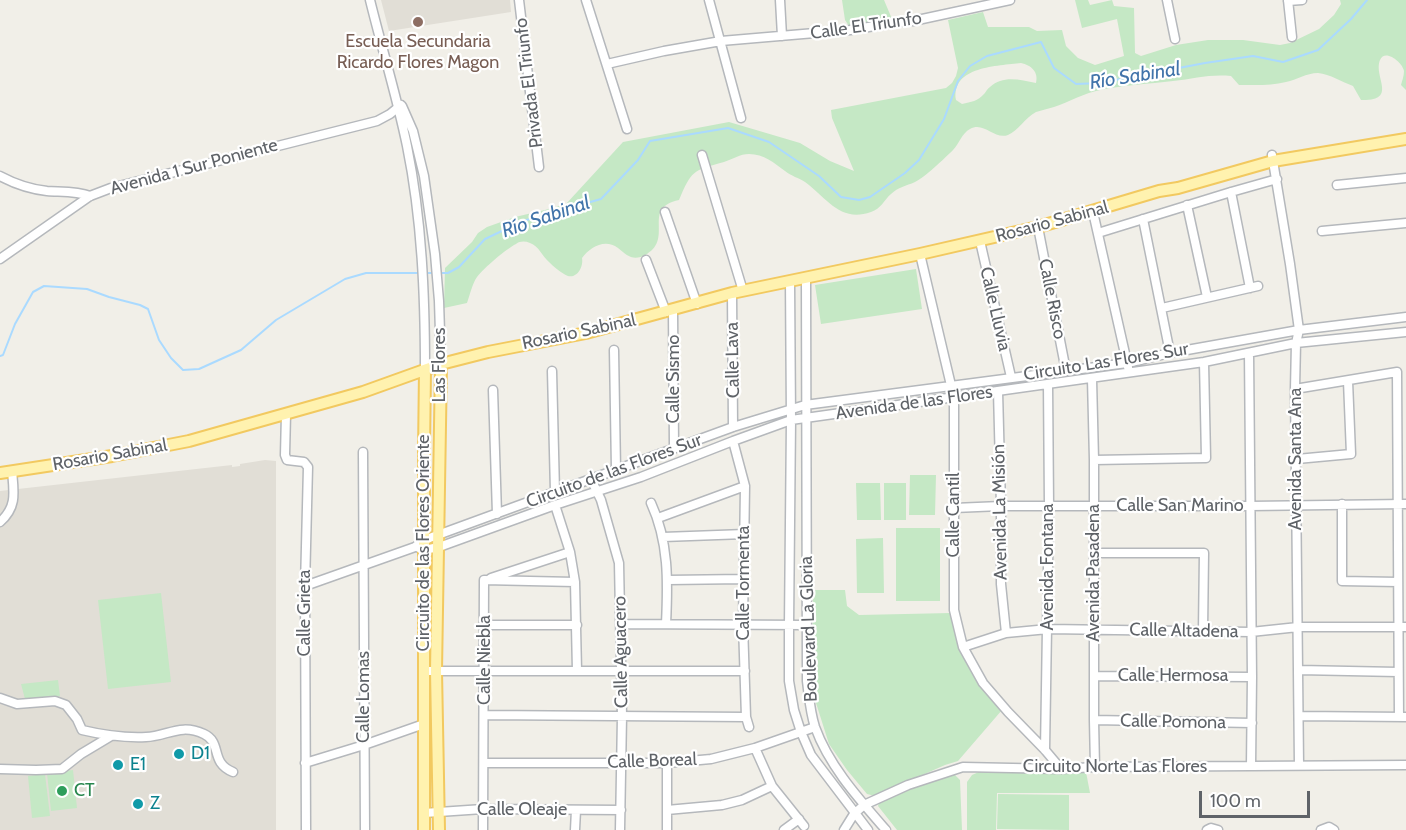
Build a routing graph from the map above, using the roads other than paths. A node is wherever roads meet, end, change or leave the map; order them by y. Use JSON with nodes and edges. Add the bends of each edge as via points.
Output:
{"nodes":[{"id":1,"x":370,"y":0,"type":"edge"},
{"id":2,"x":519,"y":0,"type":"edge"},
{"id":3,"x":586,"y":0,"type":"edge"},
{"id":4,"x":708,"y":0,"type":"edge"},
{"id":5,"x":780,"y":0,"type":"edge"},
{"id":6,"x":1167,"y":0,"type":"edge"},
{"id":7,"x":1288,"y":0,"type":"edge"},
{"id":8,"x":1302,"y":0,"type":"edge"},
{"id":9,"x":1005,"y":1,"type":"edge"},
{"id":10,"x":782,"y":36,"type":"junction"},
{"id":11,"x":1292,"y":37,"type":"dead end"},
{"id":12,"x":1175,"y":39,"type":"dead end"},
{"id":13,"x":720,"y":41,"type":"junction"},
{"id":14,"x":607,"y":64,"type":"junction"},
{"id":15,"x":400,"y":107,"type":"junction"},
{"id":16,"x":741,"y":117,"type":"dead end"},
{"id":17,"x":627,"y":129,"type":"dead end"},
{"id":18,"x":1403,"y":139,"type":"edge"},
{"id":19,"x":702,"y":155,"type":"dead end"},
{"id":20,"x":1273,"y":158,"type":"junction"},
{"id":21,"x":539,"y":167,"type":"dead end"},
{"id":22,"x":0,"y":176,"type":"edge"},
{"id":23,"x":424,"y":176,"type":"junction"},
{"id":24,"x":1406,"y":178,"type":"edge"},
{"id":25,"x":412,"y":179,"type":"junction"},
{"id":26,"x":1277,"y":179,"type":"junction"},
{"id":27,"x":1337,"y":185,"type":"dead end"},
{"id":28,"x":1231,"y":192,"type":"junction"},
{"id":29,"x":90,"y":196,"type":"junction"},
{"id":30,"x":1187,"y":205,"type":"junction"},
{"id":31,"x":665,"y":212,"type":"dead end"},
{"id":32,"x":1093,"y":212,"type":"junction"},
{"id":33,"x":1143,"y":219,"type":"junction"},
{"id":34,"x":1406,"y":224,"type":"edge"},
{"id":35,"x":1038,"y":227,"type":"junction"},
{"id":36,"x":1322,"y":231,"type":"dead end"},
{"id":37,"x":1098,"y":233,"type":"junction"},
{"id":38,"x":980,"y":241,"type":"junction"},
{"id":39,"x":920,"y":254,"type":"junction"},
{"id":40,"x":0,"y":259,"type":"edge"},
{"id":41,"x":646,"y":260,"type":"dead end"},
{"id":42,"x":806,"y":277,"type":"junction"},
{"id":43,"x":790,"y":281,"type":"junction"},
{"id":44,"x":737,"y":292,"type":"junction"},
{"id":45,"x":1207,"y":297,"type":"junction"},
{"id":46,"x":697,"y":304,"type":"junction"},
{"id":47,"x":1162,"y":308,"type":"junction"},
{"id":48,"x":669,"y":311,"type":"junction"},
{"id":49,"x":1406,"y":317,"type":"edge"},
{"id":50,"x":1299,"y":330,"type":"junction"},
{"id":51,"x":1406,"y":332,"type":"edge"},
{"id":52,"x":1296,"y":343,"type":"junction"},
{"id":53,"x":614,"y":350,"type":"dead end"},
{"id":54,"x":1170,"y":353,"type":"junction"},
{"id":55,"x":1249,"y":353,"type":"junction"},
{"id":56,"x":1204,"y":362,"type":"junction"},
{"id":57,"x":1127,"y":363,"type":"junction"},
{"id":58,"x":441,"y":364,"type":"junction"},
{"id":59,"x":425,"y":370,"type":"junction"},
{"id":60,"x":552,"y":371,"type":"dead end"},
{"id":61,"x":1066,"y":371,"type":"junction"},
{"id":62,"x":1129,"y":373,"type":"junction"},
{"id":63,"x":1011,"y":377,"type":"junction"},
{"id":64,"x":1092,"y":379,"type":"junction"},
{"id":65,"x":1348,"y":381,"type":"junction"},
{"id":66,"x":1048,"y":384,"type":"junction"},
{"id":67,"x":950,"y":386,"type":"junction"},
{"id":68,"x":1295,"y":389,"type":"junction"},
{"id":69,"x":493,"y":390,"type":"dead end"},
{"id":70,"x":998,"y":391,"type":"junction"},
{"id":71,"x":954,"y":398,"type":"junction"},
{"id":72,"x":805,"y":405,"type":"junction"},
{"id":73,"x":790,"y":408,"type":"junction"},
{"id":74,"x":286,"y":414,"type":"junction"},
{"id":75,"x":806,"y":418,"type":"junction"},
{"id":76,"x":791,"y":420,"type":"junction"},
{"id":77,"x":733,"y":427,"type":"junction"},
{"id":78,"x":733,"y":441,"type":"junction"},
{"id":79,"x":674,"y":448,"type":"junction"},
{"id":80,"x":363,"y":452,"type":"dead end"},
{"id":81,"x":1297,"y":459,"type":"junction"},
{"id":82,"x":1094,"y":460,"type":"junction"},
{"id":83,"x":616,"y":470,"type":"junction"},
{"id":84,"x":6,"y":472,"type":"edge"},
{"id":85,"x":591,"y":479,"type":"junction"},
{"id":86,"x":745,"y":486,"type":"junction"},
{"id":87,"x":555,"y":492,"type":"junction"},
{"id":88,"x":597,"y":492,"type":"junction"},
{"id":89,"x":651,"y":503,"type":"dead end"},
{"id":90,"x":1342,"y":504,"type":"junction"},
{"id":91,"x":1402,"y":504,"type":"edge"},
{"id":92,"x":555,"y":505,"type":"junction"},
{"id":93,"x":1295,"y":505,"type":"junction"},
{"id":94,"x":1001,"y":506,"type":"junction"},
{"id":95,"x":1049,"y":506,"type":"junction"},
{"id":96,"x":1093,"y":506,"type":"junction"},
{"id":97,"x":1250,"y":506,"type":"junction"},
{"id":98,"x":954,"y":508,"type":"junction"},
{"id":99,"x":497,"y":514,"type":"junction"},
{"id":100,"x":658,"y":519,"type":"junction"},
{"id":101,"x":0,"y":522,"type":"edge"},
{"id":102,"x":745,"y":534,"type":"junction"},
{"id":103,"x":663,"y":537,"type":"junction"},
{"id":104,"x":438,"y":542,"type":"junction"},
{"id":105,"x":421,"y":546,"type":"junction"},
{"id":106,"x":570,"y":552,"type":"junction"},
{"id":107,"x":1095,"y":553,"type":"junction"},
{"id":108,"x":364,"y":565,"type":"junction"},
{"id":109,"x":744,"y":579,"type":"junction"},
{"id":110,"x":484,"y":580,"type":"junction"},
{"id":111,"x":668,"y":580,"type":"junction"},
{"id":112,"x":575,"y":582,"type":"junction"},
{"id":113,"x":1398,"y":582,"type":"junction"},
{"id":114,"x":305,"y":586,"type":"junction"},
{"id":115,"x":620,"y":624,"type":"junction"},
{"id":116,"x":666,"y":624,"type":"junction"},
{"id":117,"x":743,"y":624,"type":"junction"},
{"id":118,"x":789,"y":624,"type":"junction"},
{"id":119,"x":485,"y":625,"type":"junction"},
{"id":120,"x":577,"y":625,"type":"junction"},
{"id":121,"x":807,"y":625,"type":"junction"},
{"id":122,"x":1298,"y":627,"type":"junction"},
{"id":123,"x":1402,"y":627,"type":"edge"},
{"id":124,"x":1048,"y":629,"type":"junction"},
{"id":125,"x":1094,"y":629,"type":"junction"},
{"id":126,"x":1203,"y":631,"type":"junction"},
{"id":127,"x":1251,"y":632,"type":"junction"},
{"id":128,"x":1006,"y":633,"type":"junction"},
{"id":129,"x":963,"y":647,"type":"junction"},
{"id":130,"x":1299,"y":670,"type":"junction"},
{"id":131,"x":424,"y":671,"type":"junction"},
{"id":132,"x":436,"y":671,"type":"junction"},
{"id":133,"x":484,"y":671,"type":"junction"},
{"id":134,"x":577,"y":671,"type":"junction"},
{"id":135,"x":745,"y":671,"type":"junction"},
{"id":136,"x":621,"y":672,"type":"junction"},
{"id":137,"x":1398,"y":672,"type":"junction"},
{"id":138,"x":1094,"y":676,"type":"junction"},
{"id":139,"x":1252,"y":677,"type":"junction"},
{"id":140,"x":0,"y":698,"type":"edge"},
{"id":141,"x":485,"y":716,"type":"junction"},
{"id":142,"x":622,"y":716,"type":"junction"},
{"id":143,"x":1299,"y":716,"type":"junction"},
{"id":144,"x":746,"y":717,"type":"junction"},
{"id":145,"x":1402,"y":717,"type":"edge"},
{"id":146,"x":1094,"y":720,"type":"junction"},
{"id":147,"x":424,"y":723,"type":"junction"},
{"id":148,"x":1252,"y":723,"type":"junction"},
{"id":149,"x":815,"y":727,"type":"junction"},
{"id":150,"x":749,"y":728,"type":"dead end"},
{"id":151,"x":801,"y":732,"type":"junction"},
{"id":152,"x":111,"y":736,"type":"junction"},
{"id":153,"x":364,"y":745,"type":"junction"},
{"id":154,"x":755,"y":748,"type":"junction"},
{"id":155,"x":1045,"y":750,"type":"junction"},
{"id":156,"x":305,"y":763,"type":"junction"},
{"id":157,"x":484,"y":763,"type":"junction"},
{"id":158,"x":621,"y":763,"type":"junction"},
{"id":159,"x":667,"y":763,"type":"junction"},
{"id":160,"x":1299,"y":765,"type":"junction"},
{"id":161,"x":1406,"y":765,"type":"edge"},
{"id":162,"x":1095,"y":766,"type":"junction"},
{"id":163,"x":1251,"y":766,"type":"junction"},
{"id":164,"x":0,"y":769,"type":"edge"},
{"id":165,"x":1061,"y":769,"type":"junction"},
{"id":166,"x":233,"y":772,"type":"dead end"},
{"id":167,"x":772,"y":786,"type":"junction"},
{"id":168,"x":864,"y":805,"type":"junction"},
{"id":169,"x":483,"y":809,"type":"junction"},
{"id":170,"x":576,"y":810,"type":"junction"},
{"id":171,"x":621,"y":810,"type":"junction"},
{"id":172,"x":667,"y":810,"type":"junction"},
{"id":173,"x":439,"y":812,"type":"junction"},
{"id":174,"x":424,"y":813,"type":"junction"},
{"id":175,"x":854,"y":814,"type":"junction"},
{"id":176,"x":306,"y":830,"type":"edge"},
{"id":177,"x":365,"y":830,"type":"edge"},
{"id":178,"x":424,"y":830,"type":"edge"},
{"id":179,"x":439,"y":830,"type":"edge"},
{"id":180,"x":483,"y":830,"type":"edge"},
{"id":181,"x":575,"y":830,"type":"edge"},
{"id":182,"x":620,"y":830,"type":"edge"},
{"id":183,"x":667,"y":830,"type":"edge"},
{"id":184,"x":784,"y":830,"type":"edge"},
{"id":185,"x":844,"y":830,"type":"edge"},
{"id":186,"x":868,"y":830,"type":"edge"},
{"id":187,"x":886,"y":830,"type":"edge"},
{"id":188,"x":1207,"y":830,"type":"edge"},
{"id":189,"x":1218,"y":830,"type":"edge"},
{"id":190,"x":1321,"y":830,"type":"edge"},
{"id":191,"x":1334,"y":830,"type":"edge"}],
"edges":[{"from":1,"to":15,"type":"street"},
{"from":2,"to":21,"type":"street","name":"Privada El Triunfo"},
{"from":3,"to":14,"type":"street"},
{"from":4,"to":13,"type":"street"},
{"from":5,"to":10,"type":"street"},
{"from":6,"to":12,"type":"street"},
{"from":7,"to":8,"type":"street"},
{"from":7,"to":11,"type":"street"},
{"from":9,"to":10,"type":"street","name":"Calle El Triunfo","via":[[913,21]]},
{"from":10,"to":13,"type":"street","name":"Calle El Triunfo"},
{"from":13,"to":14,"type":"street","name":"Calle El Triunfo"},
{"from":13,"to":16,"type":"street"},
{"from":14,"to":17,"type":"street"},
{"from":15,"to":23,"type":"street","via":[[413,131]]},
{"from":15,"to":25,"type":"street","name":"Circuito de las Flores Oriente"},
{"from":15,"to":29,"type":"street","name":"Avenida 1 Sur Poniente","via":[[377,121]]},
{"from":18,"to":20,"type":"main road","name":"Rosario Sabinal"},
{"from":19,"to":44,"type":"street","name":"Calle Lava"},
{"from":20,"to":26,"type":"street","name":"Avenida Santa Ana"},
{"from":20,"to":32,"type":"main road","name":"Rosario Sabinal"},
{"from":22,"to":29,"type":"street","via":[[20,186]]},
{"from":23,"to":25,"type":"street"},
{"from":23,"to":58,"type":"street","name":"Las Flores","via":[[435,254]]},
{"from":24,"to":27,"type":"street"},
{"from":25,"to":59,"type":"street","name":"Circuito de las Flores Oriente","via":[[422,256]]},
{"from":26,"to":28,"type":"street"},
{"from":26,"to":50,"type":"street","name":"Avenida Santa Ana"},
{"from":28,"to":30,"type":"street"},
{"from":28,"to":45,"type":"street","via":[[1254,287]]},
{"from":29,"to":40,"type":"street","name":"Avenida 1 Sur Poniente"},
{"from":30,"to":33,"type":"street"},
{"from":30,"to":45,"type":"street"},
{"from":31,"to":46,"type":"street"},
{"from":32,"to":35,"type":"main road","name":"Rosario Sabinal"},
{"from":32,"to":37,"type":"street"},
{"from":33,"to":37,"type":"street"},
{"from":33,"to":47,"type":"street"},
{"from":34,"to":36,"type":"street"},
{"from":35,"to":38,"type":"main road","name":"Rosario Sabinal"},
{"from":35,"to":61,"type":"street","name":"Calle Risco"},
{"from":37,"to":57,"type":"street"},
{"from":38,"to":39,"type":"main road","name":"Rosario Sabinal"},
{"from":38,"to":63,"type":"street","name":"Calle Lluvia"},
{"from":39,"to":42,"type":"main road","name":"Rosario Sabinal"},
{"from":39,"to":67,"type":"street","name":"Calle Cantil"},
{"from":41,"to":48,"type":"street"},
{"from":42,"to":43,"type":"main road","name":"Rosario Sabinal"},
{"from":42,"to":72,"type":"street","name":"Boulevard La Gloria"},
{"from":43,"to":44,"type":"main road","name":"Rosario Sabinal"},
{"from":43,"to":73,"type":"street","name":"Boulevard La Gloria"},
{"from":44,"to":46,"type":"main road","name":"Rosario Sabinal"},
{"from":44,"to":77,"type":"street","name":"Calle Lava"},
{"from":45,"to":47,"type":"street"},
{"from":46,"to":48,"type":"main road","name":"Rosario Sabinal"},
{"from":47,"to":54,"type":"street"},
{"from":48,"to":58,"type":"main road","name":"Rosario Sabinal"},
{"from":48,"to":79,"type":"street","name":"Calle Sismo"},
{"from":49,"to":50,"type":"street","name":"Circuito Las Flores Sur"},
{"from":50,"to":52,"type":"street","name":"Avenida Santa Ana"},
{"from":50,"to":54,"type":"street","name":"Circuito Las Flores Sur"},
{"from":51,"to":52,"type":"street","name":"Circuito Las Flores Sur"},
{"from":52,"to":55,"type":"street","name":"Circuito Las Flores Sur"},
{"from":52,"to":68,"type":"street","name":"Avenida Santa Ana"},
{"from":53,"to":83,"type":"street"},
{"from":54,"to":57,"type":"street","name":"Circuito Las Flores Sur"},
{"from":55,"to":56,"type":"street","name":"Circuito Las Flores Sur"},
{"from":55,"to":97,"type":"street"},
{"from":56,"to":62,"type":"street","name":"Circuito Las Flores Sur"},
{"from":56,"to":82,"type":"street","via":[[1206,458]]},
{"from":57,"to":61,"type":"street","name":"Circuito Las Flores Sur"},
{"from":57,"to":62,"type":"street"},
{"from":58,"to":59,"type":"main road","name":"Rosario Sabinal"},
{"from":58,"to":104,"type":"main road","name":"Las Flores"},
{"from":59,"to":74,"type":"main road","name":"Rosario Sabinal"},
{"from":59,"to":105,"type":"main road","name":"Circuito de las Flores Oriente"},
{"from":60,"to":87,"type":"street"},
{"from":61,"to":63,"type":"street","name":"Circuito Las Flores Sur"},
{"from":62,"to":64,"type":"street","name":"Avenida de las Flores"},
{"from":63,"to":67,"type":"street","name":"Circuito Las Flores Sur"},
{"from":64,"to":66,"type":"street","name":"Avenida de las Flores"},
{"from":64,"to":82,"type":"street","name":"Avenida Pasadena"},
{"from":65,"to":68,"type":"street"},
{"from":65,"to":81,"type":"street","via":[[1351,454]]},
{"from":65,"to":91,"type":"street","via":[[1397,372]]},
{"from":66,"to":70,"type":"street","name":"Avenida de las Flores"},
{"from":66,"to":95,"type":"street","name":"Avenida Fontana"},
{"from":67,"to":71,"type":"street","name":"Calle Cantil"},
{"from":67,"to":72,"type":"street","name":"Circuito Las Flores Sur"},
{"from":68,"to":81,"type":"street","name":"Avenida Santa Ana"},
{"from":69,"to":99,"type":"street"},
{"from":70,"to":71,"type":"street","name":"Avenida de las Flores"},
{"from":70,"to":94,"type":"street","name":"Avenida La Misión"},
{"from":71,"to":75,"type":"street","name":"Avenida de las Flores"},
{"from":71,"to":98,"type":"street","name":"Calle Cantil"},
{"from":72,"to":73,"type":"street","name":"Circuito de las Flores Sur"},
{"from":72,"to":75,"type":"street","name":"Boulevard La Gloria"},
{"from":73,"to":76,"type":"street","name":"Boulevard La Gloria"},
{"from":73,"to":77,"type":"street","name":"Circuito de las Flores Sur"},
{"from":74,"to":84,"type":"main road","name":"Rosario Sabinal","via":[[189,441]]},
{"from":74,"to":114,"type":"street","name":"Calle Grieta","via":[[287,460],[304,462],[308,467]]},
{"from":75,"to":76,"type":"street"},
{"from":75,"to":121,"type":"street","name":"Boulevard La Gloria"},
{"from":76,"to":78,"type":"street"},
{"from":76,"to":118,"type":"street","name":"Boulevard La Gloria"},
{"from":77,"to":79,"type":"street","name":"Circuito de las Flores Sur"},
{"from":78,"to":86,"type":"street","name":"Calle Tormenta"},
{"from":78,"to":88,"type":"street"},
{"from":79,"to":83,"type":"street","name":"Circuito de las Flores Sur"},
{"from":80,"to":108,"type":"street","name":"Calle Lomas"},
{"from":81,"to":93,"type":"street","name":"Avenida Santa Ana"},
{"from":82,"to":96,"type":"street","name":"Avenida Pasadena"},
{"from":83,"to":85,"type":"street","name":"Circuito de las Flores Sur"},
{"from":84,"to":101,"type":"street","via":[[13,483],[13,505]]},
{"from":85,"to":87,"type":"street","name":"Circuito de las Flores Sur"},
{"from":85,"to":88,"type":"street","name":"Calle Aguacero"},
{"from":86,"to":100,"type":"street"},
{"from":86,"to":102,"type":"street","name":"Calle Tormenta"},
{"from":87,"to":99,"type":"street","name":"Circuito de las Flores Sur"},
{"from":88,"to":92,"type":"street"},
{"from":88,"to":115,"type":"street","name":"Calle Aguacero","via":[[619,563]]},
{"from":89,"to":100,"type":"street"},
{"from":90,"to":91,"type":"street","name":"Calle San Marino"},
{"from":90,"to":93,"type":"street","name":"Calle San Marino"},
{"from":90,"to":113,"type":"street","via":[[1342,581]]},
{"from":91,"to":113,"type":"street"},
{"from":92,"to":104,"type":"street"},
{"from":92,"to":106,"type":"street"},
{"from":93,"to":97,"type":"street","name":"Calle San Marino"},
{"from":93,"to":122,"type":"street","name":"Avenida Santa Ana"},
{"from":94,"to":95,"type":"street","name":"Calle San Marino"},
{"from":94,"to":98,"type":"street","name":"Calle San Marino"},
{"from":94,"to":128,"type":"street","name":"Avenida La Misión","via":[[1001,584]]},
{"from":95,"to":96,"type":"street","name":"Calle San Marino"},
{"from":95,"to":124,"type":"street","name":"Avenida Fontana"},
{"from":96,"to":97,"type":"street","name":"Calle San Marino"},
{"from":96,"to":107,"type":"street","name":"Avenida Pasadena"},
{"from":97,"to":127,"type":"street"},
{"from":98,"to":129,"type":"street","name":"Calle Cantil","via":[[954,610]]},
{"from":99,"to":104,"type":"street","name":"Circuito de las Flores Sur"},
{"from":100,"to":103,"type":"street"},
{"from":102,"to":103,"type":"street"},
{"from":102,"to":109,"type":"street","name":"Calle Tormenta"},
{"from":103,"to":111,"type":"street"},
{"from":104,"to":105,"type":"street"},
{"from":104,"to":132,"type":"main road","name":"Las Flores"},
{"from":105,"to":108,"type":"street"},
{"from":105,"to":131,"type":"main road","name":"Circuito de las Flores Oriente"},
{"from":106,"to":110,"type":"street"},
{"from":106,"to":112,"type":"street"},
{"from":107,"to":125,"type":"street","name":"Avenida Pasadena"},
{"from":107,"to":126,"type":"street","via":[[1204,553]]},
{"from":108,"to":114,"type":"street"},
{"from":108,"to":153,"type":"street","name":"Calle Lomas"},
{"from":109,"to":111,"type":"street"},
{"from":109,"to":117,"type":"street","name":"Calle Tormenta"},
{"from":110,"to":112,"type":"street"},
{"from":110,"to":119,"type":"street","name":"Calle Niebla"},
{"from":111,"to":116,"type":"street"},
{"from":112,"to":120,"type":"street"},
{"from":113,"to":123,"type":"street"},
{"from":114,"to":156,"type":"street","name":"Calle Grieta"},
{"from":115,"to":116,"type":"street"},
{"from":115,"to":136,"type":"street","name":"Calle Aguacero"},
{"from":116,"to":117,"type":"street"},
{"from":117,"to":118,"type":"street"},
{"from":117,"to":135,"type":"street","name":"Calle Tormenta"},
{"from":118,"to":121,"type":"street"},
{"from":118,"to":151,"type":"street","name":"Boulevard La Gloria","via":[[789,681]]},
{"from":119,"to":120,"type":"street"},
{"from":119,"to":133,"type":"street","name":"Calle Niebla"},
{"from":120,"to":134,"type":"street"},
{"from":121,"to":149,"type":"street","name":"Boulevard La Gloria","via":[[807,681]]},
{"from":122,"to":123,"type":"street","name":"Calle Altadena"},
{"from":122,"to":127,"type":"street","name":"Calle Altadena"},
{"from":122,"to":130,"type":"street","name":"Avenida Santa Ana"},
{"from":123,"to":137,"type":"street"},
{"from":124,"to":125,"type":"street","name":"Calle Altadena"},
{"from":124,"to":128,"type":"street","name":"Calle Altadena"},
{"from":124,"to":155,"type":"street","name":"Avenida Fontana"},
{"from":125,"to":126,"type":"street","name":"Calle Altadena"},
{"from":125,"to":138,"type":"street","name":"Avenida Pasadena"},
{"from":126,"to":127,"type":"street","name":"Calle Altadena"},
{"from":127,"to":139,"type":"street"},
{"from":128,"to":129,"type":"street","name":"Calle Altadena"},
{"from":129,"to":155,"type":"street","name":"Calle Cantil","via":[[983,683]]},
{"from":130,"to":137,"type":"street"},
{"from":130,"to":143,"type":"street","name":"Avenida Santa Ana"},
{"from":131,"to":132,"type":"street"},
{"from":131,"to":147,"type":"main road","name":"Circuito de las Flores Oriente"},
{"from":132,"to":133,"type":"street"},
{"from":132,"to":173,"type":"main road","name":"Las Flores"},
{"from":133,"to":134,"type":"street"},
{"from":133,"to":141,"type":"street","name":"Calle Niebla"},
{"from":134,"to":136,"type":"street"},
{"from":135,"to":136,"type":"street"},
{"from":135,"to":144,"type":"street","name":"Calle Tormenta"},
{"from":136,"to":142,"type":"street","name":"Calle Aguacero"},
{"from":137,"to":145,"type":"street"},
{"from":138,"to":139,"type":"street","name":"Calle Hermosa"},
{"from":138,"to":146,"type":"street","name":"Avenida Pasadena"},
{"from":139,"to":148,"type":"street"},
{"from":140,"to":152,"type":"street","via":[[17,704],[56,701],[66,705],[82,730]]},
{"from":141,"to":142,"type":"street"},
{"from":141,"to":157,"type":"street","name":"Calle Niebla"},
{"from":142,"to":144,"type":"street"},
{"from":142,"to":158,"type":"street","name":"Calle Aguacero"},
{"from":143,"to":145,"type":"street"},
{"from":143,"to":160,"type":"street","name":"Avenida Santa Ana"},
{"from":144,"to":150,"type":"street","name":"Calle Tormenta"},
{"from":146,"to":148,"type":"street","name":"Calle Pomona"},
{"from":146,"to":162,"type":"street","name":"Avenida Pasadena"},
{"from":147,"to":153,"type":"street"},
{"from":147,"to":174,"type":"main road","name":"Circuito de las Flores Oriente"},
{"from":148,"to":163,"type":"street"},
{"from":149,"to":151,"type":"street","name":"Calle Boreal"},
{"from":149,"to":168,"type":"street","name":"Boulevard La Gloria","via":[[826,753]]},
{"from":151,"to":154,"type":"street","name":"Calle Boreal"},
{"from":151,"to":175,"type":"street","name":"Boulevard La Gloria","via":[[810,755]]},
{"from":152,"to":164,"type":"street","via":[[62,770]]},
{"from":152,"to":166,"type":"street","via":[[154,736],[180,728],[204,734],[212,740],[219,762]]},
{"from":153,"to":156,"type":"street"},
{"from":153,"to":177,"type":"street","name":"Calle Lomas"},
{"from":154,"to":159,"type":"street","name":"Calle Boreal","via":[[711,759]]},
{"from":154,"to":167,"type":"street"},
{"from":155,"to":165,"type":"street","name":"Calle Cantil"},
{"from":156,"to":176,"type":"street","name":"Calle Grieta"},
{"from":157,"to":158,"type":"street","name":"Calle Boreal"},
{"from":157,"to":169,"type":"street","name":"Calle Niebla"},
{"from":158,"to":159,"type":"street","name":"Calle Boreal"},
{"from":158,"to":171,"type":"street","name":"Calle Aguacero"},
{"from":159,"to":172,"type":"street"},
{"from":160,"to":161,"type":"street","name":"Circuito Norte Las Flores"},
{"from":160,"to":163,"type":"street","name":"Circuito Norte Las Flores"},
{"from":162,"to":163,"type":"street","name":"Circuito Norte Las Flores"},
{"from":162,"to":165,"type":"street","name":"Circuito Norte Las Flores"},
{"from":165,"to":168,"type":"street","name":"Circuito Norte Las Flores","via":[[963,766]]},
{"from":167,"to":172,"type":"street","via":[[722,805]]},
{"from":167,"to":184,"type":"street","via":[[802,823]]},
{"from":168,"to":175,"type":"street","name":"Circuito Norte Las Flores"},
{"from":168,"to":187,"type":"street","name":"Boulevard La Gloria"},
{"from":169,"to":170,"type":"street","name":"Calle Oleaje"},
{"from":169,"to":173,"type":"street","name":"Calle Oleaje"},
{"from":169,"to":180,"type":"street","name":"Calle Niebla"},
{"from":170,"to":171,"type":"street","name":"Calle Oleaje"},
{"from":170,"to":181,"type":"street"},
{"from":171,"to":182,"type":"street","name":"Calle Aguacero"},
{"from":172,"to":183,"type":"street"},
{"from":173,"to":174,"type":"street","name":"Calle Oleaje"},
{"from":173,"to":179,"type":"main road","name":"Las Flores"},
{"from":174,"to":178,"type":"main road","name":"Circuito de las Flores Oriente"},
{"from":175,"to":185,"type":"street","name":"Circuito Norte Las Flores"},
{"from":175,"to":186,"type":"street","name":"Boulevard La Gloria"},
{"from":188,"to":189,"type":"street"},
{"from":190,"to":191,"type":"street"}]}
